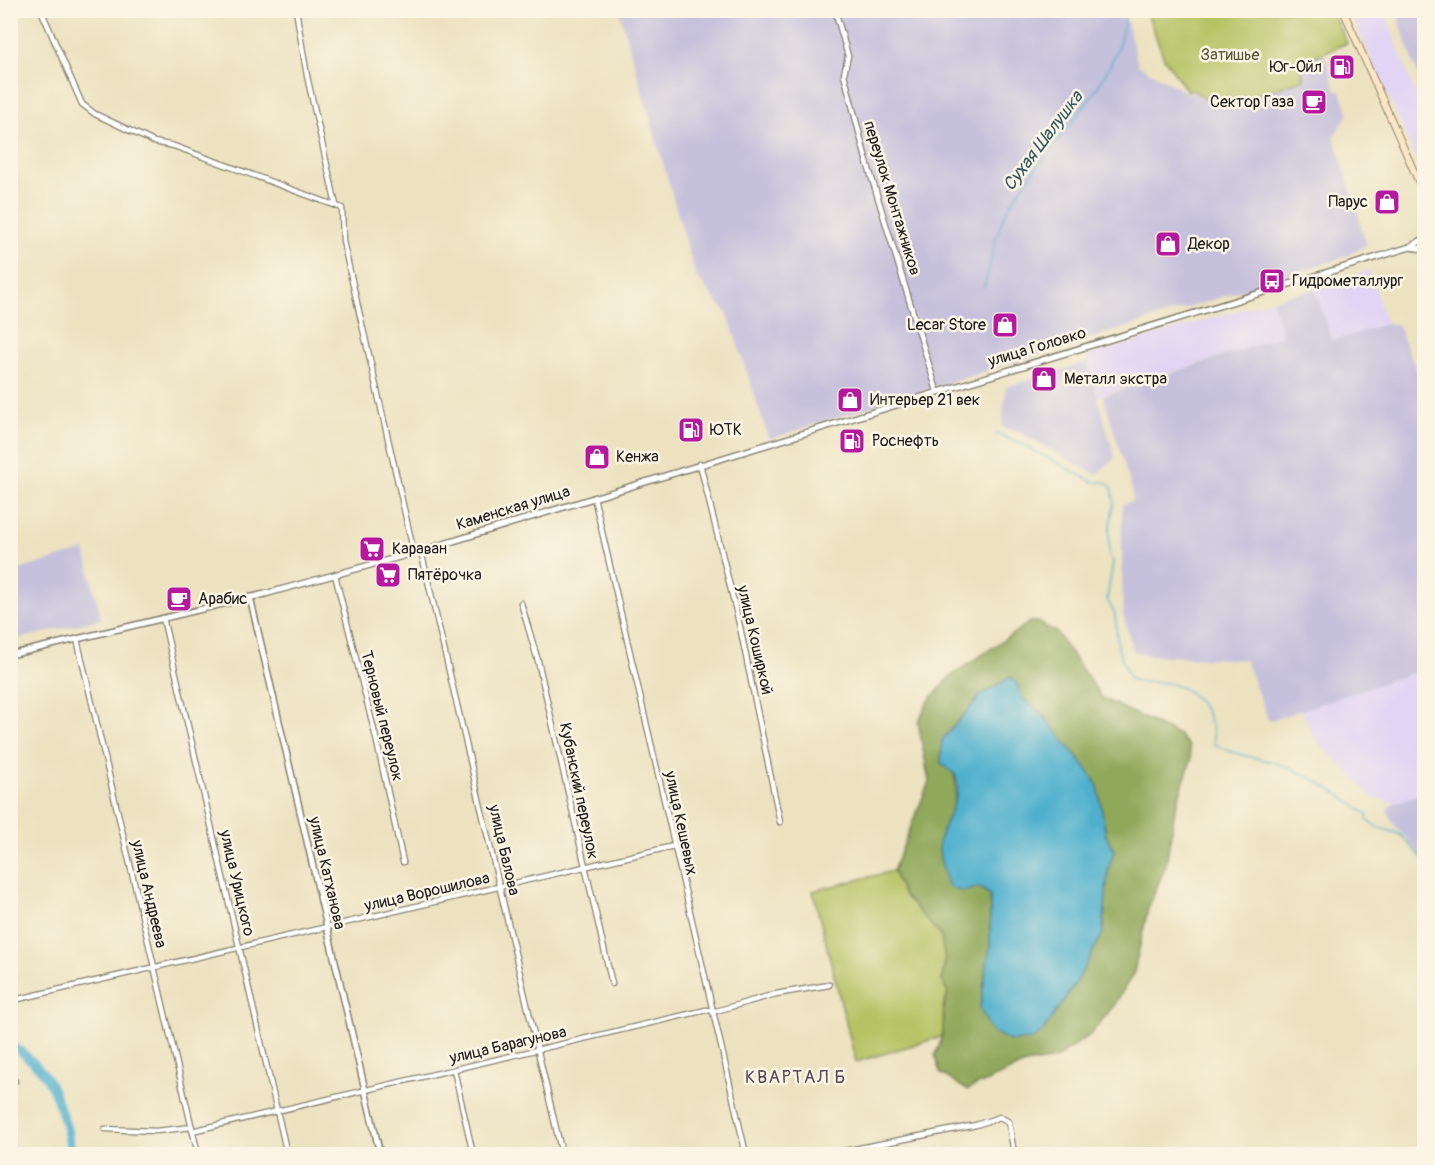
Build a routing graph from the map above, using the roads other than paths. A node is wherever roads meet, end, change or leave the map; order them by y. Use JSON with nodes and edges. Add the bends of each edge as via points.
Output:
{"nodes":[{"id":1,"x":41,"y":10,"type":"edge"},
{"id":2,"x":296,"y":10,"type":"edge"},
{"id":3,"x":835,"y":10,"type":"edge"},
{"id":4,"x":1343,"y":10,"type":"edge"},
{"id":5,"x":1425,"y":194,"type":"edge"},
{"id":6,"x":336,"y":205,"type":"junction"},
{"id":7,"x":1425,"y":238,"type":"edge"},
{"id":8,"x":1410,"y":247,"type":"junction"},
{"id":9,"x":1425,"y":249,"type":"edge"},
{"id":10,"x":938,"y":391,"type":"junction"},
{"id":11,"x":700,"y":464,"type":"junction"},
{"id":12,"x":673,"y":473,"type":"joint"},
{"id":13,"x":594,"y":497,"type":"junction"},
{"id":14,"x":421,"y":551,"type":"junction"},
{"id":15,"x":414,"y":553,"type":"junction"},
{"id":16,"x":335,"y":575,"type":"junction"},
{"id":17,"x":250,"y":597,"type":"junction"},
{"id":18,"x":521,"y":603,"type":"dead end"},
{"id":19,"x":163,"y":618,"type":"junction"},
{"id":20,"x":77,"y":639,"type":"junction"},
{"id":21,"x":10,"y":655,"type":"edge"},
{"id":22,"x":780,"y":822,"type":"dead end"},
{"id":23,"x":674,"y":846,"type":"junction"},
{"id":24,"x":403,"y":862,"type":"dead end"},
{"id":25,"x":584,"y":868,"type":"junction"},
{"id":26,"x":501,"y":887,"type":"junction"},
{"id":27,"x":326,"y":929,"type":"junction"},
{"id":28,"x":240,"y":948,"type":"junction"},
{"id":29,"x":154,"y":968,"type":"junction"},
{"id":30,"x":612,"y":984,"type":"dead end"},
{"id":31,"x":830,"y":985,"type":"dead end"},
{"id":32,"x":10,"y":1001,"type":"edge"},
{"id":33,"x":712,"y":1010,"type":"junction"},
{"id":34,"x":538,"y":1050,"type":"junction"},
{"id":35,"x":454,"y":1070,"type":"junction"},
{"id":36,"x":365,"y":1090,"type":"junction"},
{"id":37,"x":277,"y":1111,"type":"junction"},
{"id":38,"x":105,"y":1129,"type":"dead end"},
{"id":39,"x":192,"y":1129,"type":"junction"},
{"id":40,"x":198,"y":1155,"type":"edge"},
{"id":41,"x":287,"y":1155,"type":"edge"},
{"id":42,"x":380,"y":1155,"type":"edge"},
{"id":43,"x":473,"y":1155,"type":"edge"},
{"id":44,"x":562,"y":1155,"type":"edge"},
{"id":45,"x":746,"y":1155,"type":"edge"},
{"id":46,"x":829,"y":1155,"type":"edge"},
{"id":47,"x":1014,"y":1155,"type":"edge"}],
"edges":[{"from":1,"to":6,"type":"street","via":[[78,99],[95,114],[154,142]]},
{"from":2,"to":6,"type":"street"},
{"from":3,"to":10,"type":"street","name":"переулок Монтажников","via":[[848,56],[844,74],[866,159]]},
{"from":4,"to":5,"type":"main road"},
{"from":6,"to":15,"type":"street","via":[[344,212],[343,241]]},
{"from":7,"to":8,"type":"street"},
{"from":8,"to":9,"type":"street"},
{"from":8,"to":10,"type":"street","name":"улица Головко"},
{"from":10,"to":11,"type":"street","name":"улица Головко"},
{"from":11,"to":12,"type":"street","name":"улица Головко"},
{"from":11,"to":22,"type":"street","name":"улица Коширкой","via":[[740,627]]},
{"from":12,"to":13,"type":"street","name":"Каменская улица"},
{"from":13,"to":14,"type":"street","name":"Каменская улица"},
{"from":13,"to":23,"type":"street","name":"улица Кешевых"},
{"from":14,"to":15,"type":"street","name":"Каменская улица"},
{"from":14,"to":26,"type":"street","name":"улица Балова"},
{"from":15,"to":16,"type":"street","name":"Каменская улица"},
{"from":16,"to":17,"type":"street","name":"Каменская улица"},
{"from":16,"to":24,"type":"street","name":"Терновый переулок"},
{"from":17,"to":19,"type":"street","name":"Каменская улица"},
{"from":17,"to":27,"type":"street","name":"улица Катханова"},
{"from":18,"to":25,"type":"street","name":"Кубанский переулок"},
{"from":19,"to":20,"type":"street","name":"Каменская улица"},
{"from":19,"to":28,"type":"street","name":"улица Урицкого"},
{"from":20,"to":21,"type":"street","name":"Каменская улица"},
{"from":20,"to":29,"type":"street","name":"улица Андреева"},
{"from":23,"to":25,"type":"street","name":"улица Ворошилова"},
{"from":23,"to":33,"type":"street","name":"улица Кешевых"},
{"from":25,"to":26,"type":"street","name":"улица Ворошилова"},
{"from":25,"to":30,"type":"street","name":"Кубанский переулок"},
{"from":26,"to":27,"type":"street","name":"улица Ворошилова"},
{"from":26,"to":34,"type":"street","name":"улица Балова"},
{"from":27,"to":28,"type":"street","name":"улица Ворошилова"},
{"from":27,"to":36,"type":"street","name":"улица Катханова"},
{"from":28,"to":29,"type":"street","name":"улица Ворошилова"},
{"from":28,"to":37,"type":"street","name":"улица Урицкого"},
{"from":29,"to":32,"type":"street","name":"улица Ворошилова"},
{"from":29,"to":39,"type":"street","name":"улица Андреева"},
{"from":31,"to":33,"type":"street","name":"улица Барагунова"},
{"from":33,"to":34,"type":"street","name":"улица Барагунова"},
{"from":33,"to":45,"type":"street","name":"улица Кешевых"},
{"from":34,"to":35,"type":"street","name":"улица Барагунова"},
{"from":34,"to":44,"type":"street","name":"улица Балова"},
{"from":35,"to":36,"type":"street","name":"улица Барагунова"},
{"from":35,"to":43,"type":"street"},
{"from":36,"to":37,"type":"street","name":"улица Барагунова"},
{"from":36,"to":42,"type":"street","name":"улица Катханова"},
{"from":37,"to":39,"type":"street","name":"улица Барагунова"},
{"from":37,"to":41,"type":"street","name":"улица Урицкого"},
{"from":38,"to":39,"type":"street","name":"улица Барагунова"},
{"from":39,"to":40,"type":"street","name":"улица Андреева"},
{"from":46,"to":47,"type":"street","via":[[1000,1117],[1009,1122]]}]}
